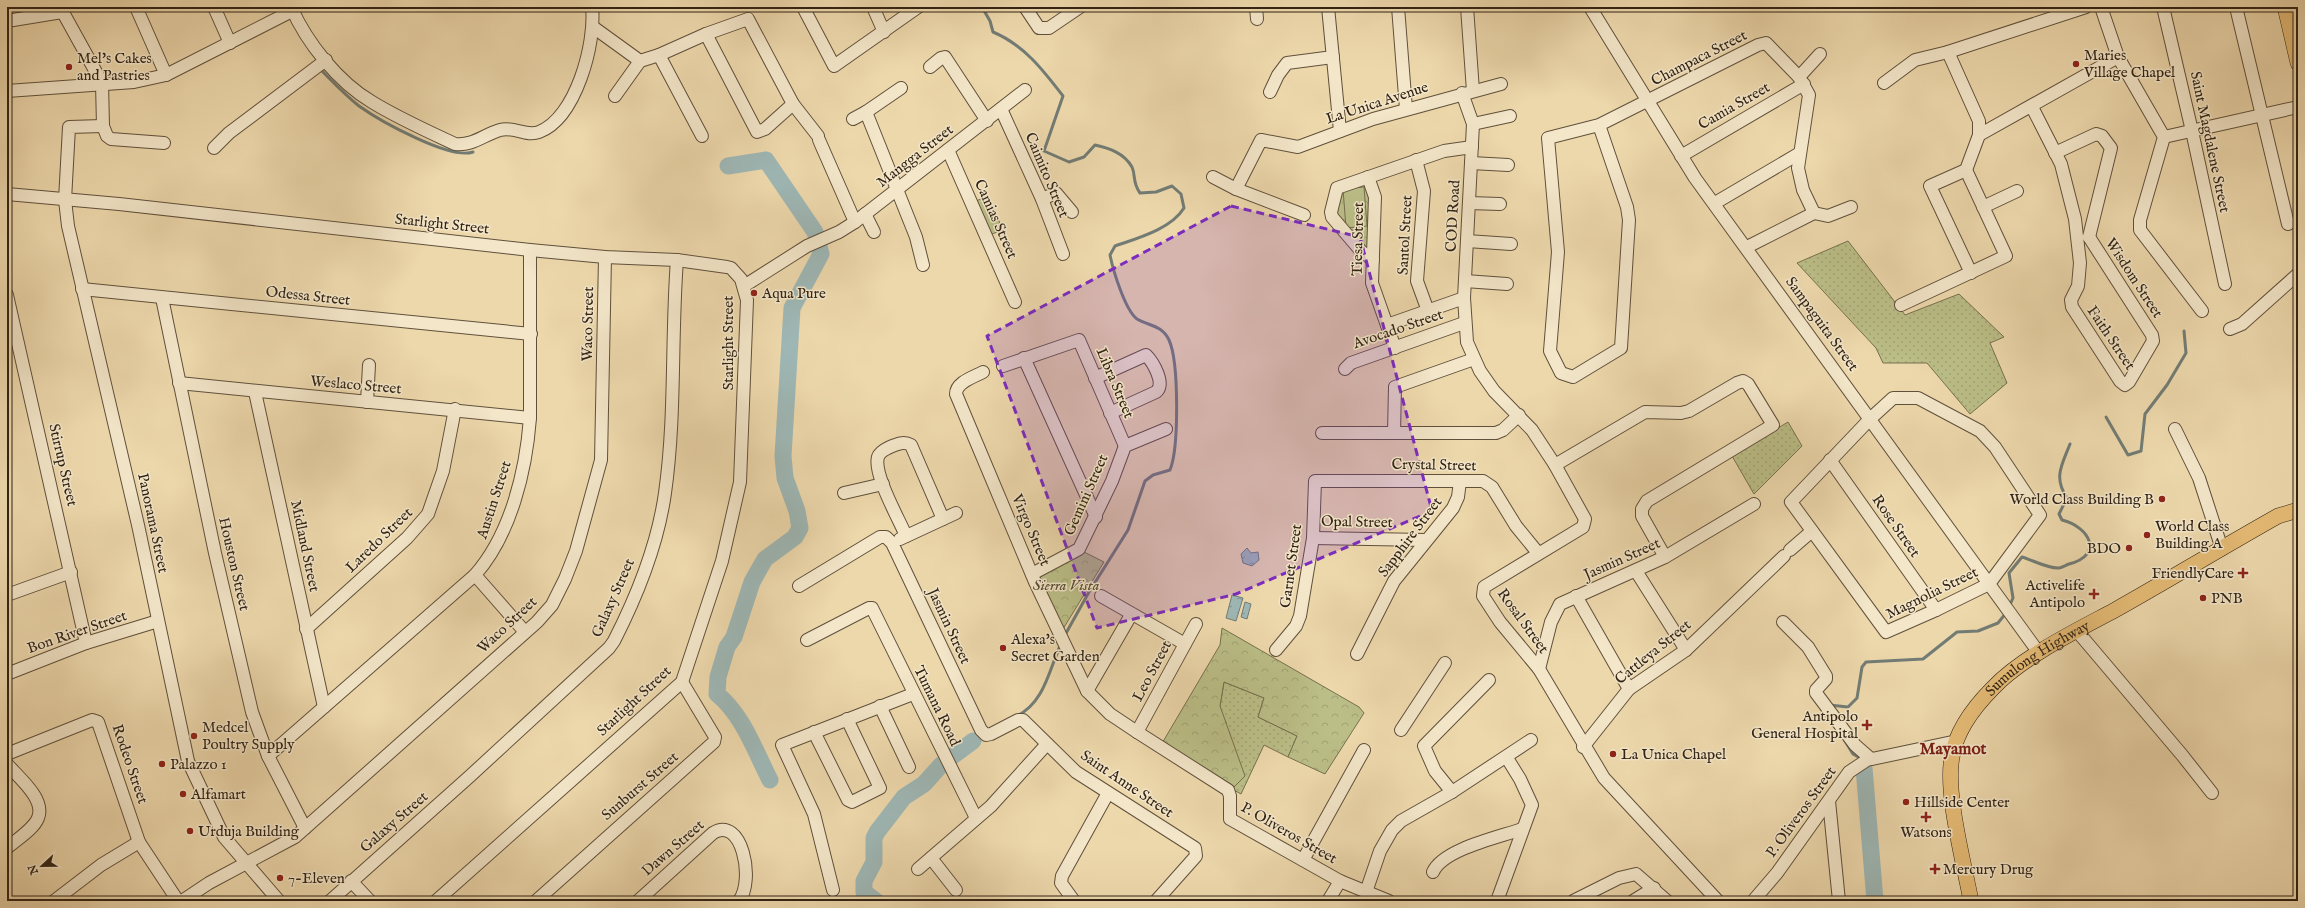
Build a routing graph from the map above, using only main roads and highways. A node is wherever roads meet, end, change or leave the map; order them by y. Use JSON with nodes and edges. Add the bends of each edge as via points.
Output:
{"nodes":[{"id":1,"x":2285,"y":7,"type":"edge"},
{"id":2,"x":2298,"y":63,"type":"edge"},
{"id":3,"x":2298,"y":498,"type":"edge"},
{"id":4,"x":2298,"y":510,"type":"edge"},
{"id":5,"x":2278,"y":516,"type":"junction"},
{"id":6,"x":1971,"y":901,"type":"edge"}],
"edges":[{"from":1,"to":2,"type":"main road"},
{"from":3,"to":5,"type":"main road","name":"Sumulong Highway"},
{"from":4,"to":5,"type":"main road","name":"Sumulong Highway"},
{"from":5,"to":6,"type":"main road","name":"Sumulong Highway","via":[[2039,653],[1993,687],[1972,713],[1957,740],[1950,774]]}]}
